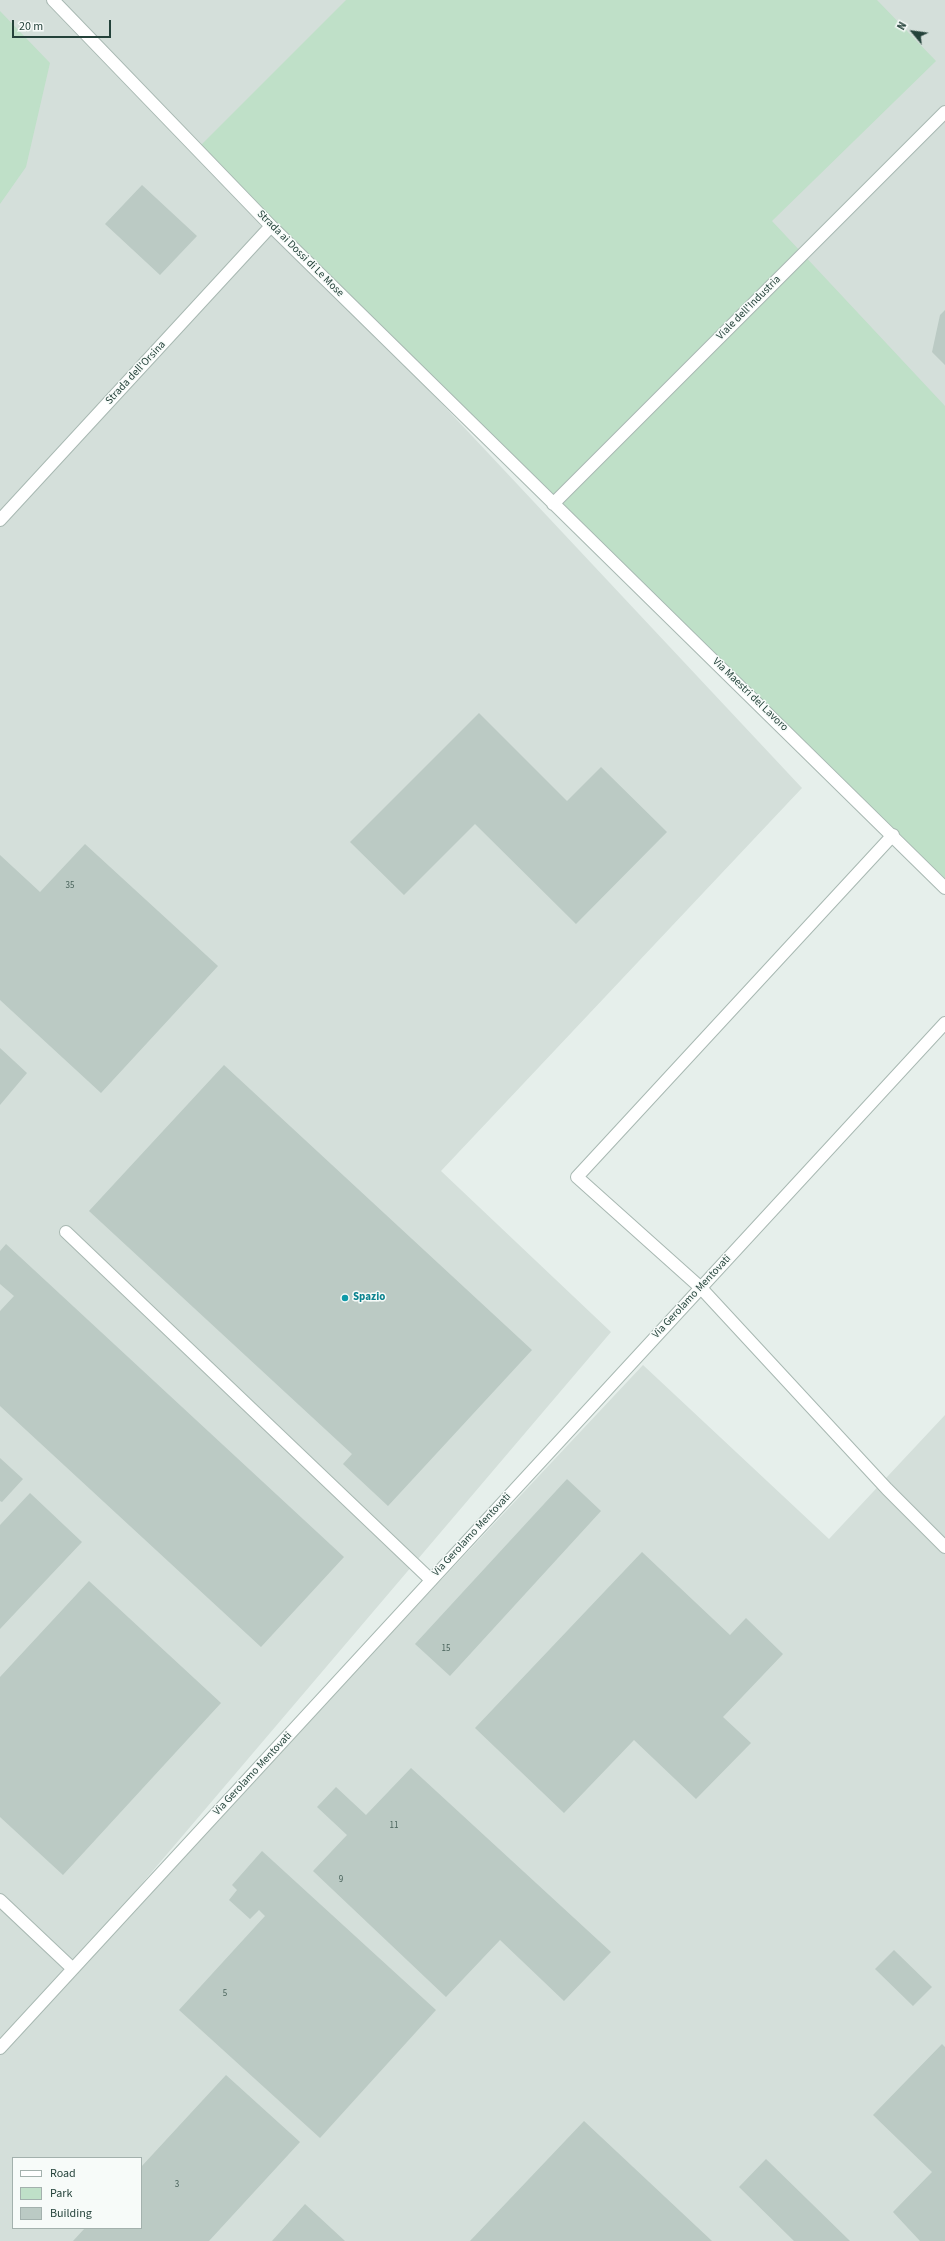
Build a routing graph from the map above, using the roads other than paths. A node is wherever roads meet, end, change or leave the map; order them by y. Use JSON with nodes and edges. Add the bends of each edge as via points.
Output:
{"nodes":[{"id":1,"x":53,"y":0,"type":"edge"},
{"id":2,"x":945,"y":112,"type":"edge"},
{"id":3,"x":271,"y":226,"type":"junction"},
{"id":4,"x":553,"y":504,"type":"junction"},
{"id":5,"x":0,"y":520,"type":"edge"},
{"id":6,"x":893,"y":835,"type":"junction"},
{"id":7,"x":945,"y":888,"type":"edge"},
{"id":8,"x":945,"y":1023,"type":"edge"},
{"id":9,"x":66,"y":1232,"type":"dead end"},
{"id":10,"x":701,"y":1288,"type":"junction"},
{"id":11,"x":945,"y":1547,"type":"edge"},
{"id":12,"x":431,"y":1580,"type":"junction"},
{"id":13,"x":0,"y":1900,"type":"edge"},
{"id":14,"x":73,"y":1969,"type":"junction"},
{"id":15,"x":0,"y":2048,"type":"edge"}],
"edges":[{"from":1,"to":3,"type":"street","name":"Strada ai Dossi di Le Mose"},
{"from":2,"to":4,"type":"street","name":"Viale dell'Industria"},
{"from":3,"to":4,"type":"street","name":"Strada ai Dossi di Le Mose"},
{"from":3,"to":5,"type":"street","name":"Strada dell'Orsina"},
{"from":4,"to":6,"type":"street","name":"Via Maestri del Lavoro"},
{"from":6,"to":7,"type":"street","name":"Via Maestri del Lavoro"},
{"from":6,"to":10,"type":"street","via":[[577,1177]]},
{"from":8,"to":10,"type":"street","name":"Via Gerolamo Mentovati"},
{"from":9,"to":12,"type":"street"},
{"from":10,"to":11,"type":"street","via":[[887,1489]]},
{"from":10,"to":12,"type":"street","name":"Via Gerolamo Mentovati"},
{"from":12,"to":14,"type":"street","name":"Via Gerolamo Mentovati"},
{"from":13,"to":14,"type":"street"},
{"from":14,"to":15,"type":"street","name":"Via Gerolamo Mentovati"}]}
